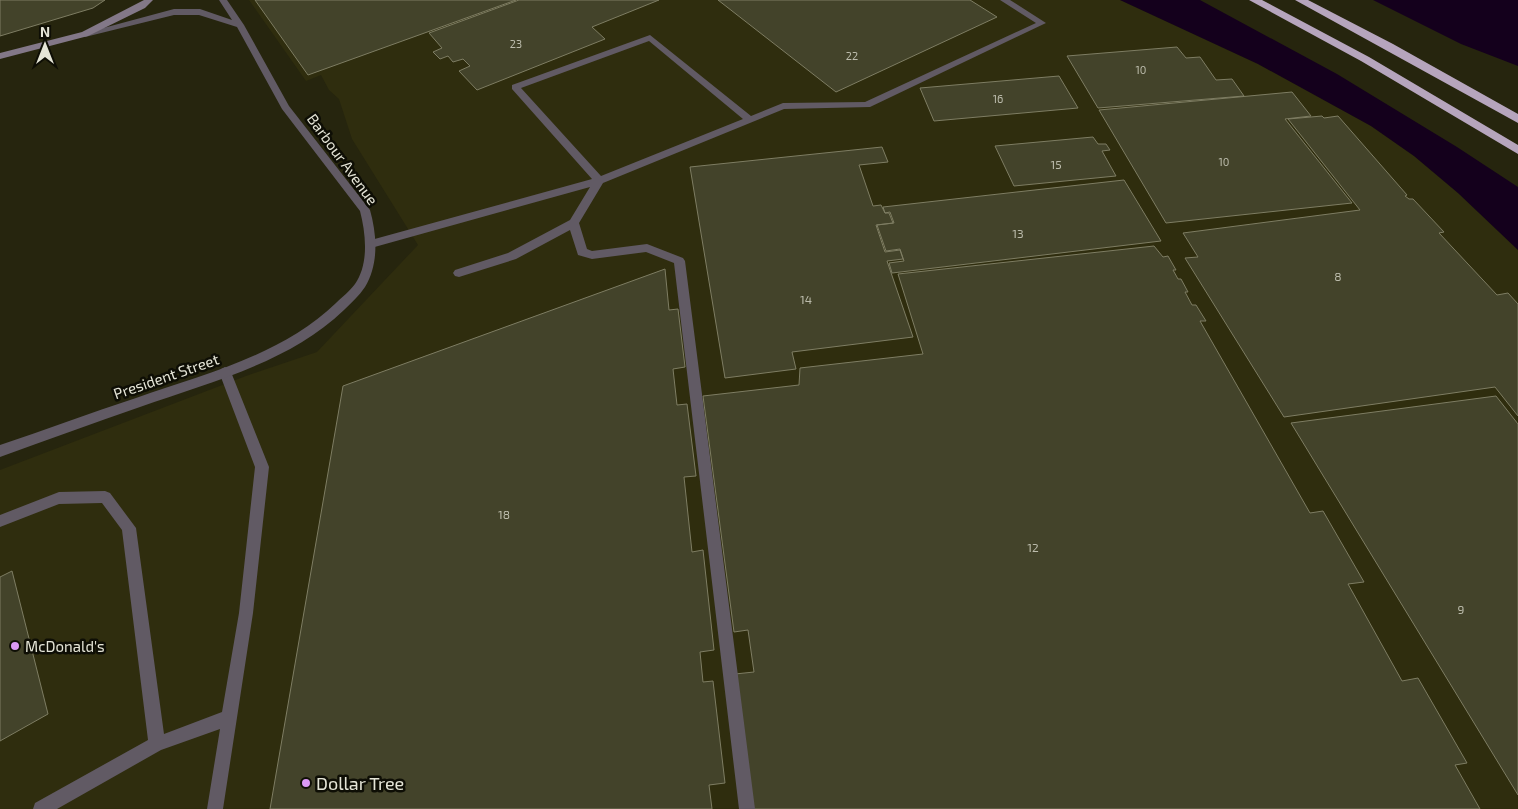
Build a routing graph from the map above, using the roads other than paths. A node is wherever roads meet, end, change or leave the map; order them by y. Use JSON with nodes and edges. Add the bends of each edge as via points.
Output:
{"nodes":[{"id":1,"x":149,"y":0,"type":"edge"},
{"id":2,"x":223,"y":0,"type":"edge"},
{"id":3,"x":1004,"y":0,"type":"edge"},
{"id":4,"x":1254,"y":0,"type":"edge"},
{"id":5,"x":1300,"y":0,"type":"edge"},
{"id":6,"x":240,"y":25,"type":"junction"},
{"id":7,"x":85,"y":34,"type":"junction"},
{"id":8,"x":0,"y":56,"type":"edge"},
{"id":9,"x":750,"y":120,"type":"junction"},
{"id":10,"x":1518,"y":120,"type":"edge"},
{"id":11,"x":1518,"y":150,"type":"edge"},
{"id":12,"x":598,"y":181,"type":"junction"},
{"id":13,"x":574,"y":223,"type":"junction"},
{"id":14,"x":371,"y":244,"type":"junction"},
{"id":15,"x":459,"y":273,"type":"dead end"},
{"id":16,"x":334,"y":315,"type":"joint"},
{"id":17,"x":225,"y":372,"type":"junction"},
{"id":18,"x":0,"y":451,"type":"edge"},
{"id":19,"x":0,"y":521,"type":"edge"},
{"id":20,"x":230,"y":718,"type":"junction"},
{"id":21,"x":157,"y":744,"type":"junction"},
{"id":22,"x":41,"y":809,"type":"edge"},
{"id":23,"x":216,"y":809,"type":"edge"},
{"id":24,"x":747,"y":809,"type":"edge"}],
"edges":[{"from":1,"to":7,"type":"street"},
{"from":2,"to":6,"type":"street","name":"Barbour Avenue"},
{"from":3,"to":9,"type":"street","via":[[1042,23],[867,105],[783,106]]},
{"from":4,"to":11,"type":"highway","via":[[1382,69]]},
{"from":5,"to":10,"type":"highway","via":[[1389,46]]},
{"from":6,"to":7,"type":"street","via":[[200,12],[182,12]]},
{"from":6,"to":14,"type":"street","name":"Barbour Avenue","via":[[285,107],[365,210]]},
{"from":7,"to":8,"type":"street"},
{"from":9,"to":12,"type":"street"},
{"from":9,"to":12,"type":"street","via":[[650,38],[515,87]]},
{"from":12,"to":13,"type":"street"},
{"from":12,"to":14,"type":"street"},
{"from":13,"to":15,"type":"street","via":[[512,256]]},
{"from":13,"to":24,"type":"street","via":[[582,252],[592,255],[647,248],[679,260]]},
{"from":14,"to":16,"type":"street","name":"Barbour Avenue","via":[[370,258],[360,285]]},
{"from":16,"to":17,"type":"street","name":"President Street","via":[[291,342]]},
{"from":17,"to":18,"type":"street","name":"President Street"},
{"from":17,"to":20,"type":"street","via":[[262,467],[246,613]]},
{"from":19,"to":21,"type":"street","via":[[59,498],[106,497],[129,528]]},
{"from":20,"to":21,"type":"street"},
{"from":20,"to":23,"type":"street"},
{"from":21,"to":22,"type":"street"}]}
